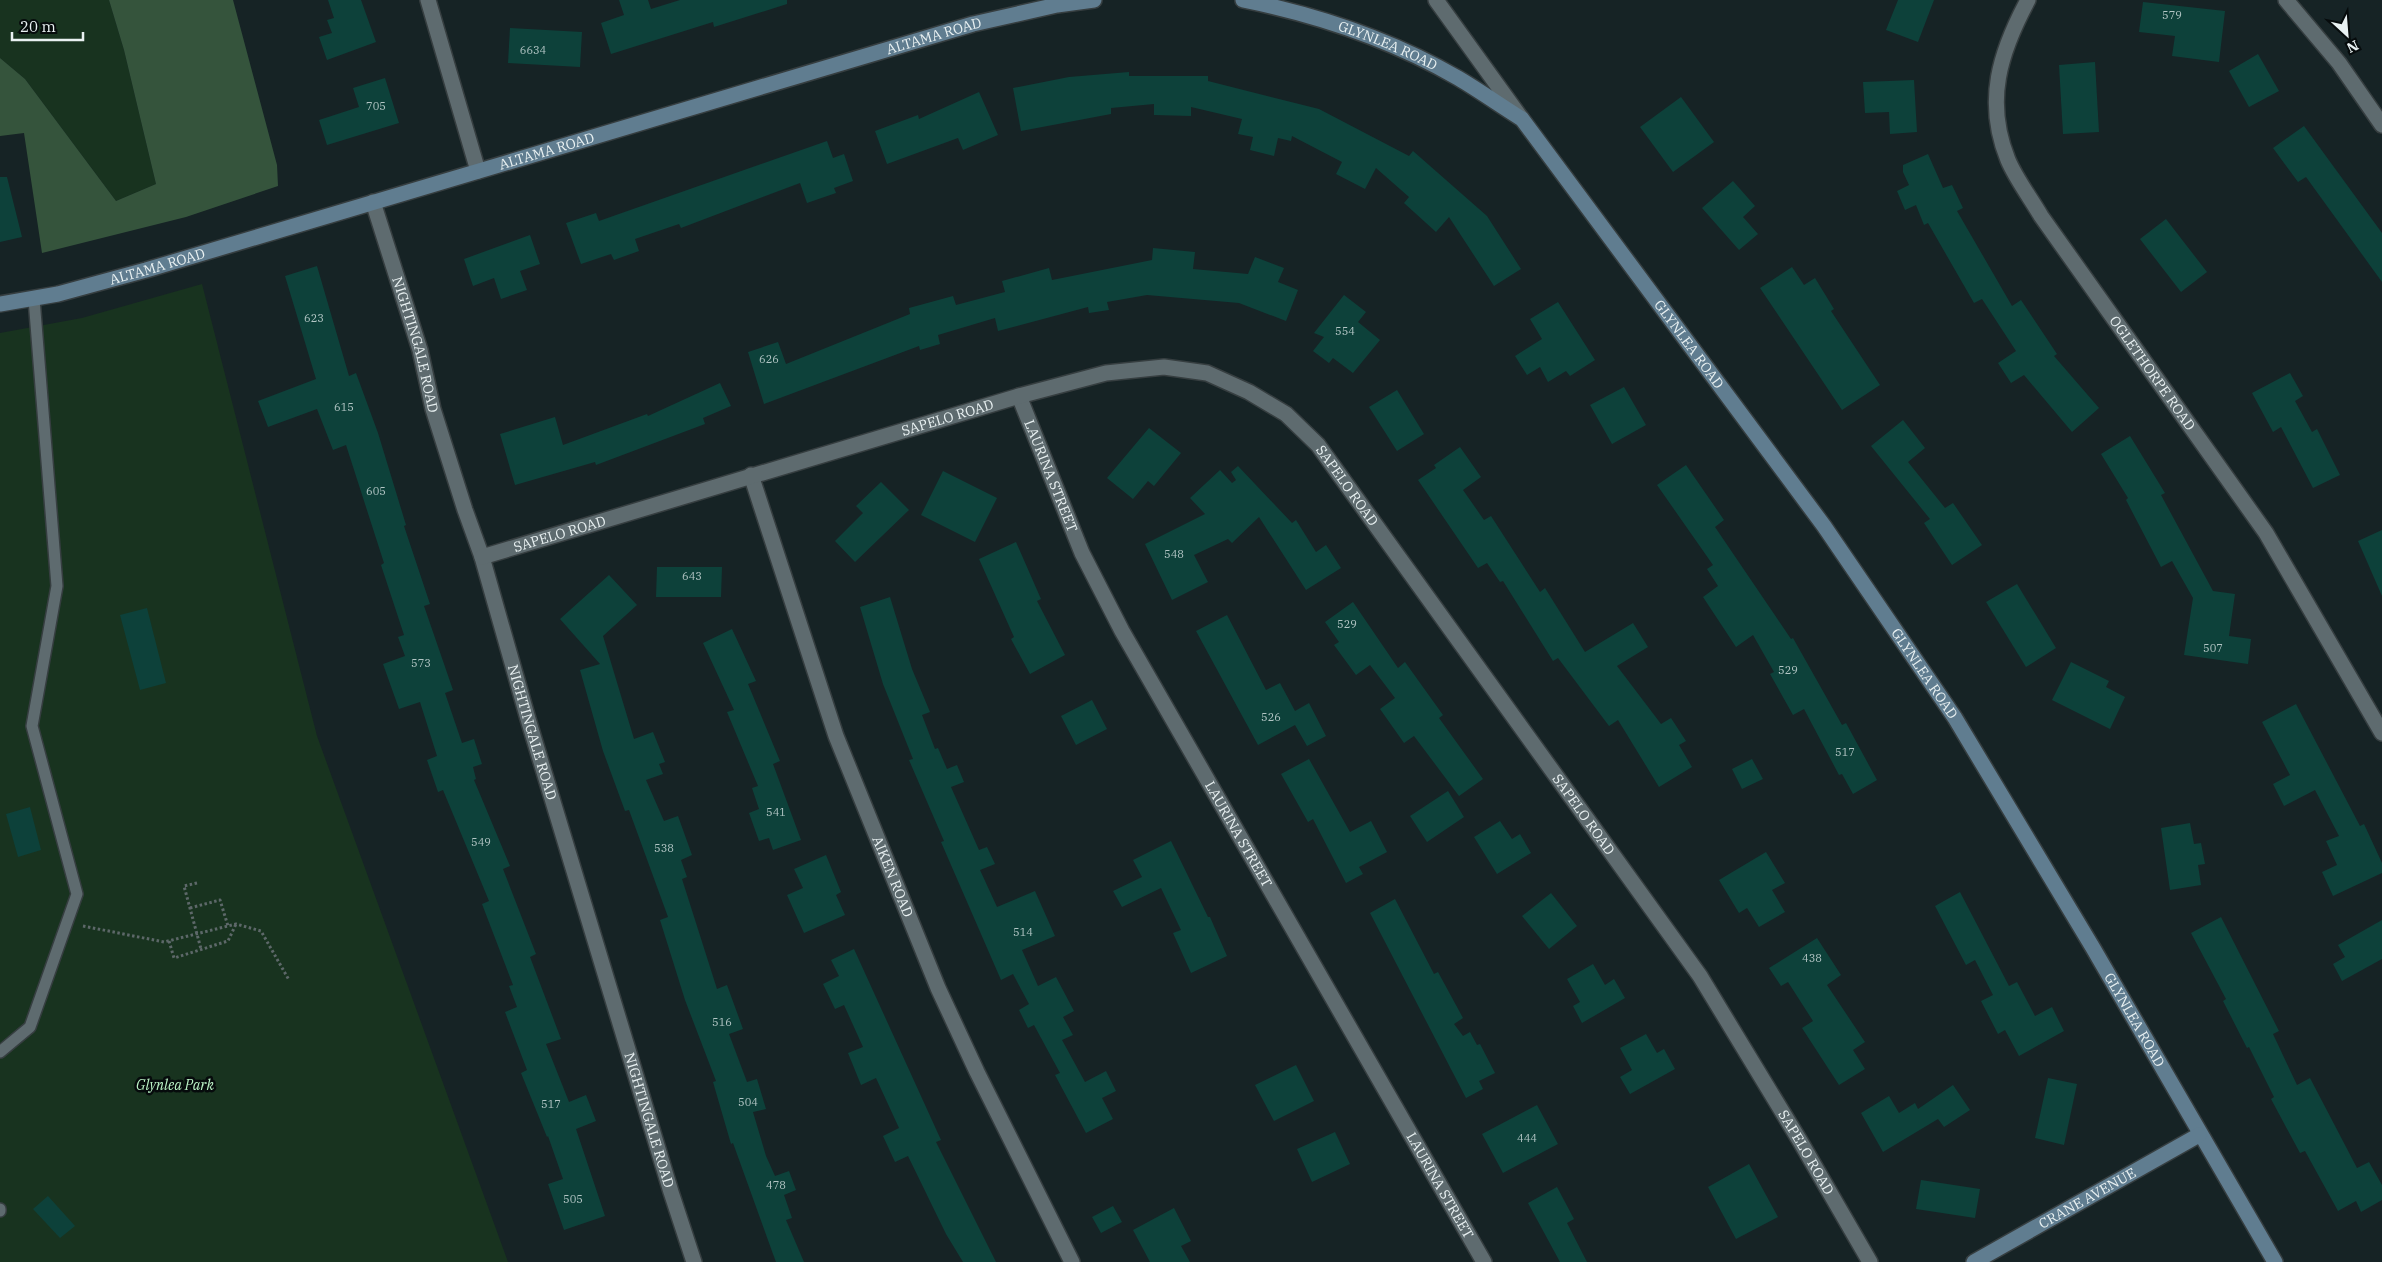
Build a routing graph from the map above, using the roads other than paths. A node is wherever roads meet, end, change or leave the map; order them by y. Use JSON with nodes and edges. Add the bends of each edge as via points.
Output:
{"nodes":[{"id":1,"x":428,"y":0,"type":"edge"},
{"id":2,"x":1094,"y":0,"type":"edge"},
{"id":3,"x":1243,"y":0,"type":"edge"},
{"id":4,"x":1436,"y":0,"type":"edge"},
{"id":5,"x":2028,"y":0,"type":"edge"},
{"id":6,"x":2286,"y":0,"type":"edge"},
{"id":7,"x":1522,"y":119,"type":"junction"},
{"id":8,"x":2382,"y":125,"type":"edge"},
{"id":9,"x":478,"y":170,"type":"junction"},
{"id":10,"x":373,"y":202,"type":"junction"},
{"id":11,"x":34,"y":299,"type":"junction"},
{"id":12,"x":0,"y":304,"type":"edge"},
{"id":13,"x":1019,"y":396,"type":"junction"},
{"id":14,"x":751,"y":475,"type":"junction"},
{"id":15,"x":482,"y":557,"type":"junction"},
{"id":16,"x":2382,"y":732,"type":"edge"},
{"id":17,"x":0,"y":1052,"type":"edge"},
{"id":18,"x":2199,"y":1135,"type":"junction"},
{"id":19,"x":694,"y":1262,"type":"edge"},
{"id":20,"x":1072,"y":1262,"type":"edge"},
{"id":21,"x":1484,"y":1262,"type":"edge"},
{"id":22,"x":1870,"y":1262,"type":"edge"},
{"id":23,"x":1974,"y":1262,"type":"edge"},
{"id":24,"x":2275,"y":1262,"type":"edge"}],
"edges":[{"from":1,"to":9,"type":"street"},
{"from":2,"to":9,"type":"street","name":"ALTAMA ROAD","via":[[973,24]]},
{"from":3,"to":7,"type":"street","name":"GLYNLEA ROAD","via":[[1291,10],[1343,27],[1422,60]]},
{"from":4,"to":7,"type":"street","name":"GLYNLEA ROAD"},
{"from":5,"to":16,"type":"street","name":"OGLETHORPE ROAD","via":[[2000,61],[1995,100],[1999,131],[2008,160],[2040,216],[2266,533]]},
{"from":6,"to":8,"type":"street","via":[[2339,63]]},
{"from":7,"to":18,"type":"street","name":"GLYNLEA ROAD","via":[[1824,526],[1955,718],[2093,948]]},
{"from":9,"to":10,"type":"street","name":"ALTAMA ROAD"},
{"from":10,"to":11,"type":"street","name":"ALTAMA ROAD","via":[[146,270]]},
{"from":10,"to":15,"type":"street","name":"NIGHTINGALE ROAD"},
{"from":11,"to":12,"type":"street","name":"ALTAMA ROAD"},
{"from":11,"to":17,"type":"lane","via":[[57,586],[32,726],[77,894],[30,1027]]},
{"from":13,"to":14,"type":"street","name":"SAPELO ROAD"},
{"from":13,"to":21,"type":"street","name":"LAURINA STREET","via":[[1082,553],[1122,631]]},
{"from":13,"to":22,"type":"street","name":"SAPELO ROAD","via":[[1106,373],[1164,367],[1206,373],[1249,392],[1286,414],[1318,445],[1700,976]]},
{"from":14,"to":15,"type":"street","name":"SAPELO ROAD"},
{"from":14,"to":20,"type":"street","name":"AIKEN ROAD","via":[[836,736],[938,988],[976,1072]]},
{"from":15,"to":19,"type":"street","name":"NIGHTINGALE ROAD","via":[[528,719]]},
{"from":18,"to":23,"type":"street","name":"CRANE AVENUE"},
{"from":18,"to":24,"type":"street","name":"GLYNLEA ROAD"}]}
